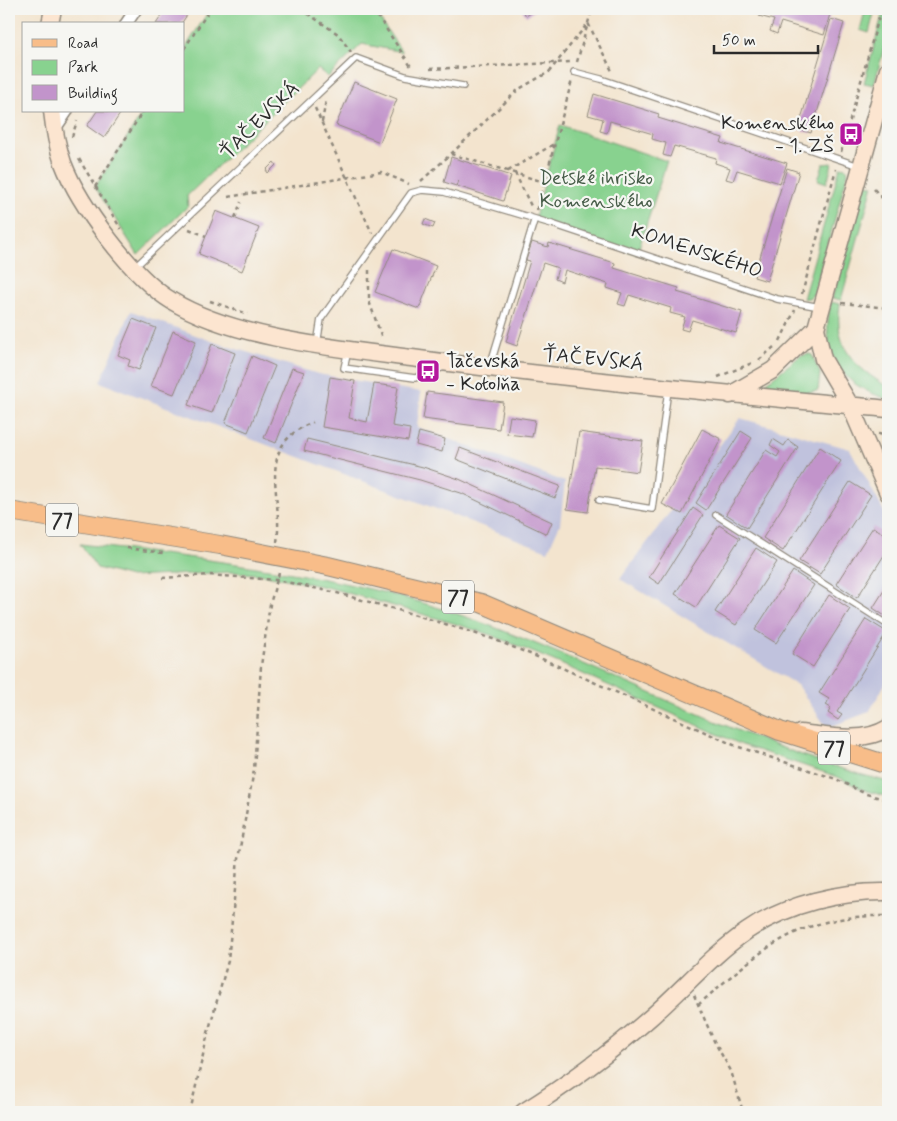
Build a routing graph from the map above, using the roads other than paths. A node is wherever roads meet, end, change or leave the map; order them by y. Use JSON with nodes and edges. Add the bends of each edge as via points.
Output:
{"nodes":[{"id":1,"x":53,"y":9,"type":"edge"},
{"id":2,"x":136,"y":9,"type":"edge"},
{"id":3,"x":882,"y":9,"type":"edge"},
{"id":4,"x":888,"y":11,"type":"edge"},
{"id":5,"x":50,"y":22,"type":"edge"},
{"id":6,"x":127,"y":22,"type":"edge"},
{"id":7,"x":888,"y":70,"type":"edge"},
{"id":8,"x":574,"y":72,"type":"road end"},
{"id":9,"x":463,"y":86,"type":"dead end"},
{"id":10,"x":52,"y":112,"type":"edge"},
{"id":11,"x":66,"y":112,"type":"edge"},
{"id":12,"x":54,"y":130,"type":"junction"},
{"id":13,"x":861,"y":167,"type":"junction"},
{"id":14,"x":534,"y":221,"type":"junction"},
{"id":15,"x":134,"y":269,"type":"junction"},
{"id":16,"x":820,"y":307,"type":"junction"},
{"id":17,"x":816,"y":328,"type":"junction"},
{"id":18,"x":317,"y":345,"type":"junction"},
{"id":19,"x":489,"y":368,"type":"junction"},
{"id":20,"x":668,"y":388,"type":"junction"},
{"id":21,"x":730,"y":394,"type":"junction"},
{"id":22,"x":850,"y":406,"type":"junction"},
{"id":23,"x":888,"y":409,"type":"edge"},
{"id":24,"x":888,"y":493,"type":"edge"},
{"id":25,"x":599,"y":500,"type":"dead end"},
{"id":26,"x":9,"y":511,"type":"edge"},
{"id":27,"x":716,"y":514,"type":"dead end"},
{"id":28,"x":888,"y":625,"type":"edge"},
{"id":29,"x":888,"y":728,"type":"edge"},
{"id":30,"x":780,"y":731,"type":"junction"},
{"id":31,"x":888,"y":765,"type":"edge"},
{"id":32,"x":888,"y":892,"type":"edge"},
{"id":33,"x":523,"y":1112,"type":"edge"}],
"edges":[{"from":1,"to":5,"type":"street"},
{"from":2,"to":6,"type":"street"},
{"from":3,"to":4,"type":"lane"},
{"from":7,"to":13,"type":"street"},
{"from":8,"to":13,"type":"lane"},
{"from":9,"to":15,"type":"lane","name":"ŤAČEVSKÁ","via":[[397,73],[356,58]]},
{"from":10,"to":12,"type":"street","name":"ŤAČEVSKÁ"},
{"from":11,"to":12,"type":"street"},
{"from":12,"to":15,"type":"street","name":"ŤAČEVSKÁ","via":[[63,163],[80,197]]},
{"from":13,"to":16,"type":"street"},
{"from":14,"to":16,"type":"lane","name":"KOMENSKÉHO","via":[[552,224],[777,298]]},
{"from":14,"to":18,"type":"lane","name":"KOMENSKÉHO","via":[[444,192],[422,190],[411,193],[321,319]]},
{"from":14,"to":19,"type":"lane"},
{"from":15,"to":18,"type":"street","name":"ŤAČEVSKÁ","via":[[164,296],[188,309],[261,334]]},
{"from":16,"to":17,"type":"street"},
{"from":17,"to":21,"type":"street","via":[[773,370]]},
{"from":17,"to":22,"type":"street","via":[[823,359]]},
{"from":18,"to":19,"type":"street","name":"ŤAČEVSKÁ"},
{"from":19,"to":20,"type":"street","name":"ŤAČEVSKÁ"},
{"from":20,"to":21,"type":"street","name":"ŤAČEVSKÁ"},
{"from":20,"to":25,"type":"lane","via":[[652,509]]},
{"from":21,"to":22,"type":"street","name":"ŤAČEVSKÁ"},
{"from":22,"to":23,"type":"street","name":"ŤAČEVSKÁ"},
{"from":22,"to":24,"type":"street"},
{"from":26,"to":30,"type":"main road","number":"77","via":[[328,566],[481,603]]},
{"from":27,"to":28,"type":"lane"},
{"from":29,"to":30,"type":"street","via":[[867,736],[848,738]]},
{"from":30,"to":31,"type":"main road","number":"77"},
{"from":32,"to":33,"type":"street","via":[[835,897],[803,905],[748,930],[627,1036]]}]}
